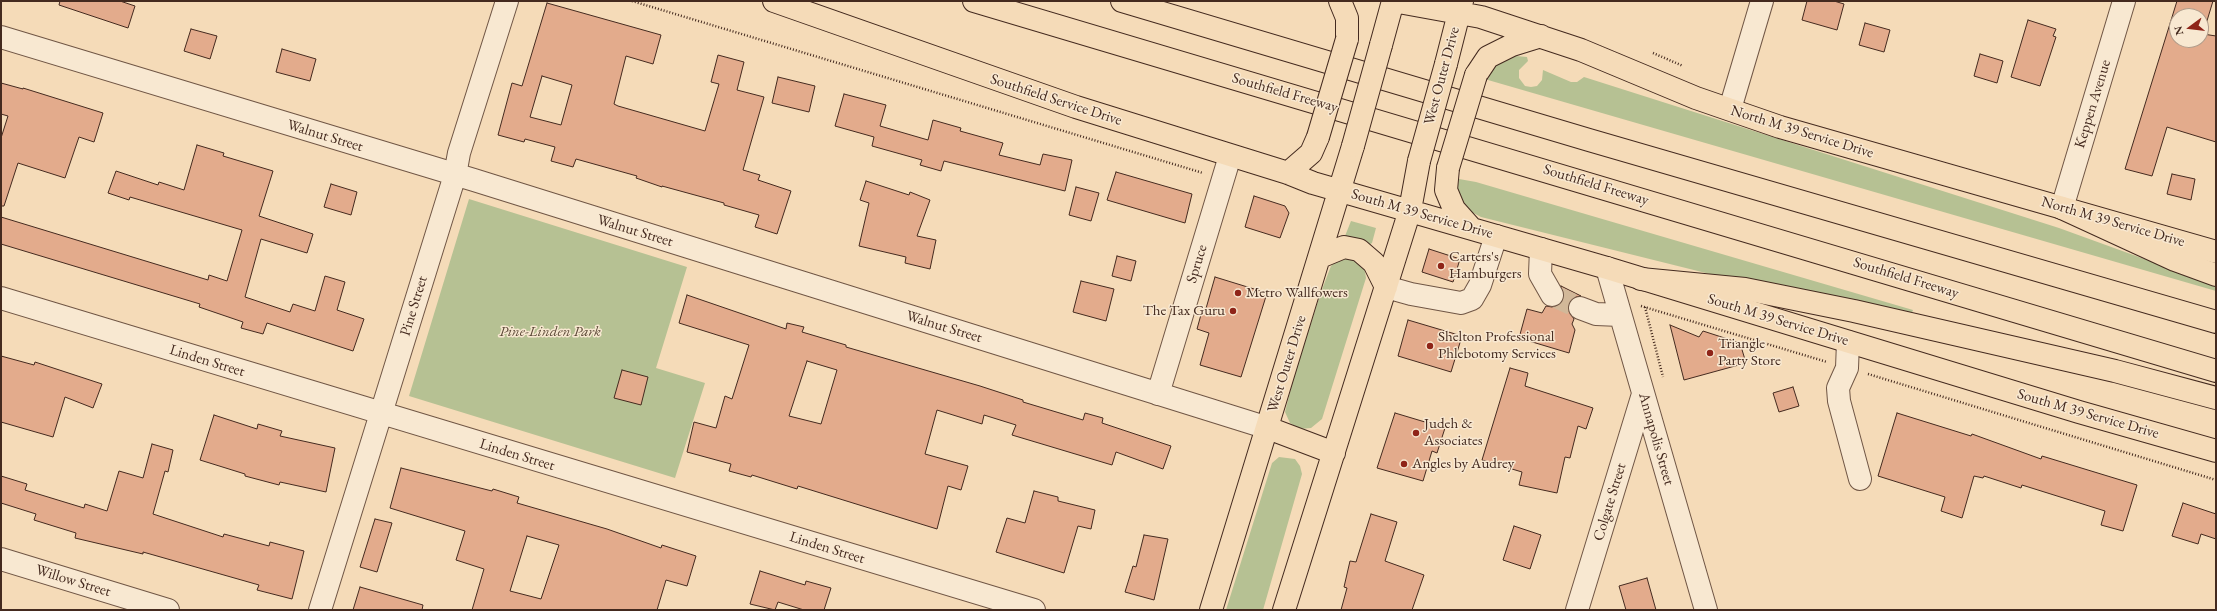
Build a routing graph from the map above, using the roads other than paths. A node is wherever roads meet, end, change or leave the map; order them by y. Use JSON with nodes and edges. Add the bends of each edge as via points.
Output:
{"nodes":[{"id":1,"x":508,"y":1,"type":"edge"},
{"id":2,"x":974,"y":1,"type":"edge"},
{"id":3,"x":1122,"y":1,"type":"edge"},
{"id":4,"x":1340,"y":1,"type":"edge"},
{"id":5,"x":1393,"y":1,"type":"edge"},
{"id":6,"x":1762,"y":1,"type":"edge"},
{"id":7,"x":2124,"y":1,"type":"edge"},
{"id":8,"x":780,"y":2,"type":"edge"},
{"id":9,"x":1461,"y":7,"type":"edge"},
{"id":10,"x":1540,"y":36,"type":"junction"},
{"id":11,"x":1,"y":37,"type":"edge"},
{"id":12,"x":1730,"y":109,"type":"junction"},
{"id":13,"x":1230,"y":156,"type":"junction"},
{"id":14,"x":1288,"y":173,"type":"junction"},
{"id":15,"x":455,"y":175,"type":"junction"},
{"id":16,"x":1340,"y":191,"type":"junction"},
{"id":17,"x":2062,"y":208,"type":"junction"},
{"id":18,"x":1410,"y":210,"type":"junction"},
{"id":19,"x":1471,"y":228,"type":"junction"},
{"id":20,"x":1496,"y":236,"type":"junction"},
{"id":21,"x":1541,"y":249,"type":"junction"},
{"id":22,"x":2216,"y":252,"type":"edge"},
{"id":23,"x":1320,"y":257,"type":"junction"},
{"id":24,"x":1607,"y":268,"type":"junction"},
{"id":25,"x":2216,"y":275,"type":"edge"},
{"id":26,"x":1641,"y":279,"type":"junction"},
{"id":27,"x":1386,"y":287,"type":"junction"},
{"id":28,"x":1552,"y":295,"type":"tunnel mouth"},
{"id":29,"x":1,"y":298,"type":"edge"},
{"id":30,"x":1580,"y":308,"type":"tunnel mouth"},
{"id":31,"x":1620,"y":314,"type":"junction"},
{"id":32,"x":2216,"y":322,"type":"edge"},
{"id":33,"x":1848,"y":342,"type":"junction"},
{"id":34,"x":2216,"y":371,"type":"edge"},
{"id":35,"x":1158,"y":394,"type":"junction"},
{"id":36,"x":1643,"y":394,"type":"junction"},
{"id":37,"x":2216,"y":398,"type":"edge"},
{"id":38,"x":381,"y":414,"type":"junction"},
{"id":39,"x":1268,"y":428,"type":"junction"},
{"id":40,"x":2216,"y":450,"type":"edge"},
{"id":41,"x":1334,"y":453,"type":"junction"},
{"id":42,"x":1860,"y":479,"type":"dead end"},
{"id":43,"x":1,"y":559,"type":"edge"},
{"id":44,"x":168,"y":610,"type":"edge"},
{"id":45,"x":320,"y":610,"type":"edge"},
{"id":46,"x":1034,"y":610,"type":"edge"},
{"id":47,"x":1211,"y":610,"type":"edge"},
{"id":48,"x":1284,"y":610,"type":"edge"},
{"id":49,"x":1577,"y":610,"type":"edge"},
{"id":50,"x":1706,"y":610,"type":"edge"}],
"edges":[{"from":1,"to":15,"type":"street","name":"Pine Street","via":[[459,153]]},
{"from":2,"to":34,"type":"main road","name":"Southfield Freeway"},
{"from":3,"to":32,"type":"main road","via":[[1604,145]]},
{"from":4,"to":14,"type":"main road","bridge":true,"via":[[1347,18],[1347,39],[1318,137],[1311,153]]},
{"from":5,"to":9,"type":"main road","name":"North M 39 Service Drive"},
{"from":5,"to":16,"type":"main road","name":"West Outer Drive","bridge":true},
{"from":6,"to":12,"type":"street"},
{"from":7,"to":17,"type":"street","name":"Keppen Avenue"},
{"from":8,"to":13,"type":"main road","name":"Southfield Service Drive","via":[[974,73]]},
{"from":9,"to":10,"type":"main road","name":"North M 39 Service Drive","via":[[1481,17]]},
{"from":9,"to":18,"type":"main road","name":"West Outer Drive","bridge":true,"via":[[1419,161]]},
{"from":10,"to":12,"type":"main road","name":"North M 39 Service Drive"},
{"from":10,"to":19,"type":"main road","bridge":true,"via":[[1512,45],[1488,57],[1476,75],[1448,168],[1446,190],[1454,209]]},
{"from":11,"to":15,"type":"street","name":"Walnut Street"},
{"from":12,"to":17,"type":"main road","name":"North M 39 Service Drive","via":[[1780,127]]},
{"from":13,"to":14,"type":"main road","name":"Southfield Service Drive"},
{"from":13,"to":35,"type":"street","name":"Spruce"},
{"from":14,"to":16,"type":"main road","name":"Southfield Service Drive"},
{"from":15,"to":35,"type":"street","name":"Walnut Street"},
{"from":15,"to":38,"type":"street","name":"Pine Street"},
{"from":16,"to":18,"type":"main road","name":"South M 39 Service Drive"},
{"from":16,"to":23,"type":"main road","name":"West Outer Drive"},
{"from":17,"to":22,"type":"main road","name":"North M 39 Service Drive"},
{"from":17,"to":25,"type":"main road","via":[[2175,260]]},
{"from":18,"to":19,"type":"main road","name":"South M 39 Service Drive"},
{"from":18,"to":27,"type":"main road","name":"West Outer Drive"},
{"from":19,"to":20,"type":"main road","name":"South M 39 Service Drive"},
{"from":20,"to":21,"type":"main road","name":"South M 39 Service Drive"},
{"from":20,"to":27,"type":"street","via":[[1480,285],[1472,299],[1461,303]]},
{"from":21,"to":24,"type":"main road","name":"South M 39 Service Drive"},
{"from":21,"to":28,"type":"street","via":[[1540,274]]},
{"from":23,"to":27,"type":"main road","via":[[1344,247],[1359,250],[1374,263]]},
{"from":23,"to":39,"type":"main road","name":"West Outer Drive"},
{"from":24,"to":26,"type":"main road","name":"South M 39 Service Drive"},
{"from":24,"to":31,"type":"street","name":"Annapolis Street"},
{"from":26,"to":33,"type":"main road","name":"South M 39 Service Drive"},
{"from":26,"to":37,"type":"main road","via":[[1745,289],[1854,311],[2115,371]]},
{"from":27,"to":41,"type":"main road","name":"West Outer Drive"},
{"from":29,"to":38,"type":"street","name":"Linden Street"},
{"from":30,"to":31,"type":"street","via":[[1596,314]]},
{"from":31,"to":36,"type":"street","name":"Annapolis Street"},
{"from":33,"to":40,"type":"main road","name":"South M 39 Service Drive","via":[[2079,412]]},
{"from":33,"to":42,"type":"street","via":[[1847,368],[1838,388],[1838,395]]},
{"from":35,"to":39,"type":"street","name":"Walnut Street"},
{"from":36,"to":49,"type":"street","name":"Colgate Street"},
{"from":36,"to":50,"type":"street","name":"Annapolis Street"},
{"from":38,"to":45,"type":"street","name":"Pine Street"},
{"from":38,"to":46,"type":"street","name":"Linden Street"},
{"from":39,"to":41,"type":"main road"},
{"from":39,"to":47,"type":"main road","name":"West Outer Drive"},
{"from":41,"to":48,"type":"main road","name":"West Outer Drive"},
{"from":43,"to":44,"type":"street","name":"Willow Street"}]}
